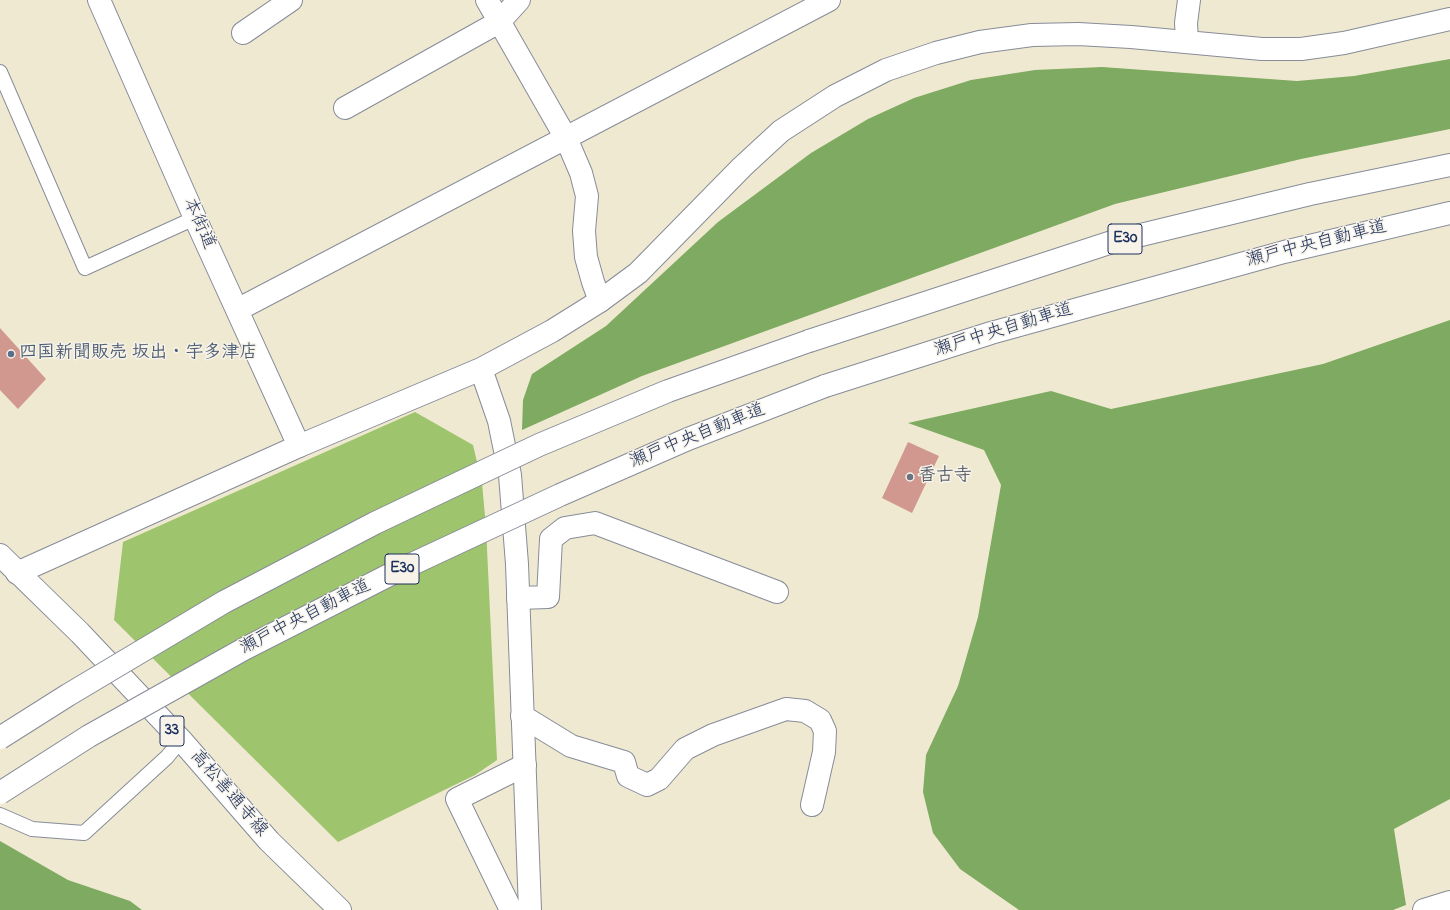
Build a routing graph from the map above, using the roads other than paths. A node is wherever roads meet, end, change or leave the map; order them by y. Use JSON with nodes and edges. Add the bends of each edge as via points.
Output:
{"nodes":[{"id":1,"x":99,"y":0,"type":"edge"},
{"id":2,"x":291,"y":0,"type":"edge"},
{"id":3,"x":487,"y":0,"type":"edge"},
{"id":4,"x":519,"y":0,"type":"edge"},
{"id":5,"x":828,"y":0,"type":"edge"},
{"id":6,"x":1189,"y":0,"type":"edge"},
{"id":7,"x":1450,"y":19,"type":"edge"},
{"id":8,"x":499,"y":22,"type":"junction"},
{"id":9,"x":243,"y":33,"type":"dead end"},
{"id":10,"x":1187,"y":42,"type":"junction"},
{"id":11,"x":0,"y":72,"type":"edge"},
{"id":12,"x":345,"y":108,"type":"dead end"},
{"id":13,"x":566,"y":138,"type":"junction"},
{"id":14,"x":1450,"y":165,"type":"edge"},
{"id":15,"x":1450,"y":213,"type":"edge"},
{"id":16,"x":195,"y":218,"type":"junction"},
{"id":17,"x":600,"y":301,"type":"junction"},
{"id":18,"x":237,"y":310,"type":"junction"},
{"id":19,"x":481,"y":369,"type":"junction"},
{"id":20,"x":299,"y":446,"type":"junction"},
{"id":21,"x":0,"y":555,"type":"edge"},
{"id":22,"x":17,"y":573,"type":"junction"},
{"id":23,"x":777,"y":592,"type":"dead end"},
{"id":24,"x":518,"y":598,"type":"junction"},
{"id":25,"x":522,"y":716,"type":"junction"},
{"id":26,"x":0,"y":738,"type":"edge"},
{"id":27,"x":182,"y":740,"type":"junction"},
{"id":28,"x":525,"y":765,"type":"junction"},
{"id":29,"x":0,"y":793,"type":"edge"},
{"id":30,"x":812,"y":804,"type":"dead end"},
{"id":31,"x":0,"y":815,"type":"edge"},
{"id":32,"x":1450,"y":902,"type":"edge"},
{"id":33,"x":340,"y":910,"type":"edge"},
{"id":34,"x":511,"y":910,"type":"edge"},
{"id":35,"x":530,"y":910,"type":"edge"},
{"id":36,"x":1424,"y":910,"type":"edge"}],
"edges":[{"from":1,"to":16,"type":"main road","name":"本街道"},
{"from":2,"to":9,"type":"main road"},
{"from":3,"to":8,"type":"main road"},
{"from":4,"to":8,"type":"main road"},
{"from":5,"to":13,"type":"main road"},
{"from":6,"to":10,"type":"main road"},
{"from":7,"to":10,"type":"main road","via":[[1344,43],[1301,49],[1262,49]]},
{"from":8,"to":12,"type":"main road"},
{"from":8,"to":13,"type":"main road"},
{"from":10,"to":17,"type":"main road","via":[[1078,34],[1032,35],[980,42],[936,53],[886,70],[835,96],[781,131],[742,166],[638,273]]},
{"from":11,"to":16,"type":"lane","via":[[84,268]]},
{"from":13,"to":17,"type":"main road","via":[[581,173],[587,196],[584,231],[586,257]]},
{"from":13,"to":18,"type":"main road"},
{"from":14,"to":26,"type":"main road","number":"E30","bridge":true,"via":[[1310,194],[1112,242],[808,341],[661,394],[539,445],[375,523],[224,602]]},
{"from":15,"to":29,"type":"main road","name":"瀬戸中央自動車道","number":"E30","bridge":true,"via":[[1284,252],[991,333],[825,386],[688,439],[560,495],[388,576],[244,649],[89,736]]},
{"from":16,"to":18,"type":"main road","name":"本街道"},
{"from":17,"to":19,"type":"main road","via":[[552,331]]},
{"from":18,"to":20,"type":"main road","name":"本街道"},
{"from":19,"to":20,"type":"main road"},
{"from":19,"to":24,"type":"main road","via":[[499,421],[510,475]]},
{"from":20,"to":22,"type":"main road"},
{"from":21,"to":22,"type":"main road","name":"高松善通寺線","number":"33"},
{"from":22,"to":27,"type":"main road","name":"高松善通寺線","number":"33","via":[[80,633]]},
{"from":23,"to":24,"type":"main road","via":[[595,523],[565,528],[551,539],[548,597]]},
{"from":24,"to":25,"type":"main road"},
{"from":25,"to":28,"type":"main road"},
{"from":25,"to":30,"type":"main road","via":[[571,746],[624,762],[628,776],[647,785],[659,779],[685,749],[713,735],[786,709],[805,711],[820,720],[825,731],[824,752]]},
{"from":27,"to":31,"type":"lane","via":[[167,757],[84,833],[32,829]]},
{"from":27,"to":33,"type":"main road","name":"高松善通寺線","number":"33","via":[[269,842]]},
{"from":28,"to":34,"type":"main road","via":[[457,799]]},
{"from":28,"to":35,"type":"main road"},
{"from":32,"to":36,"type":"main road"}]}
